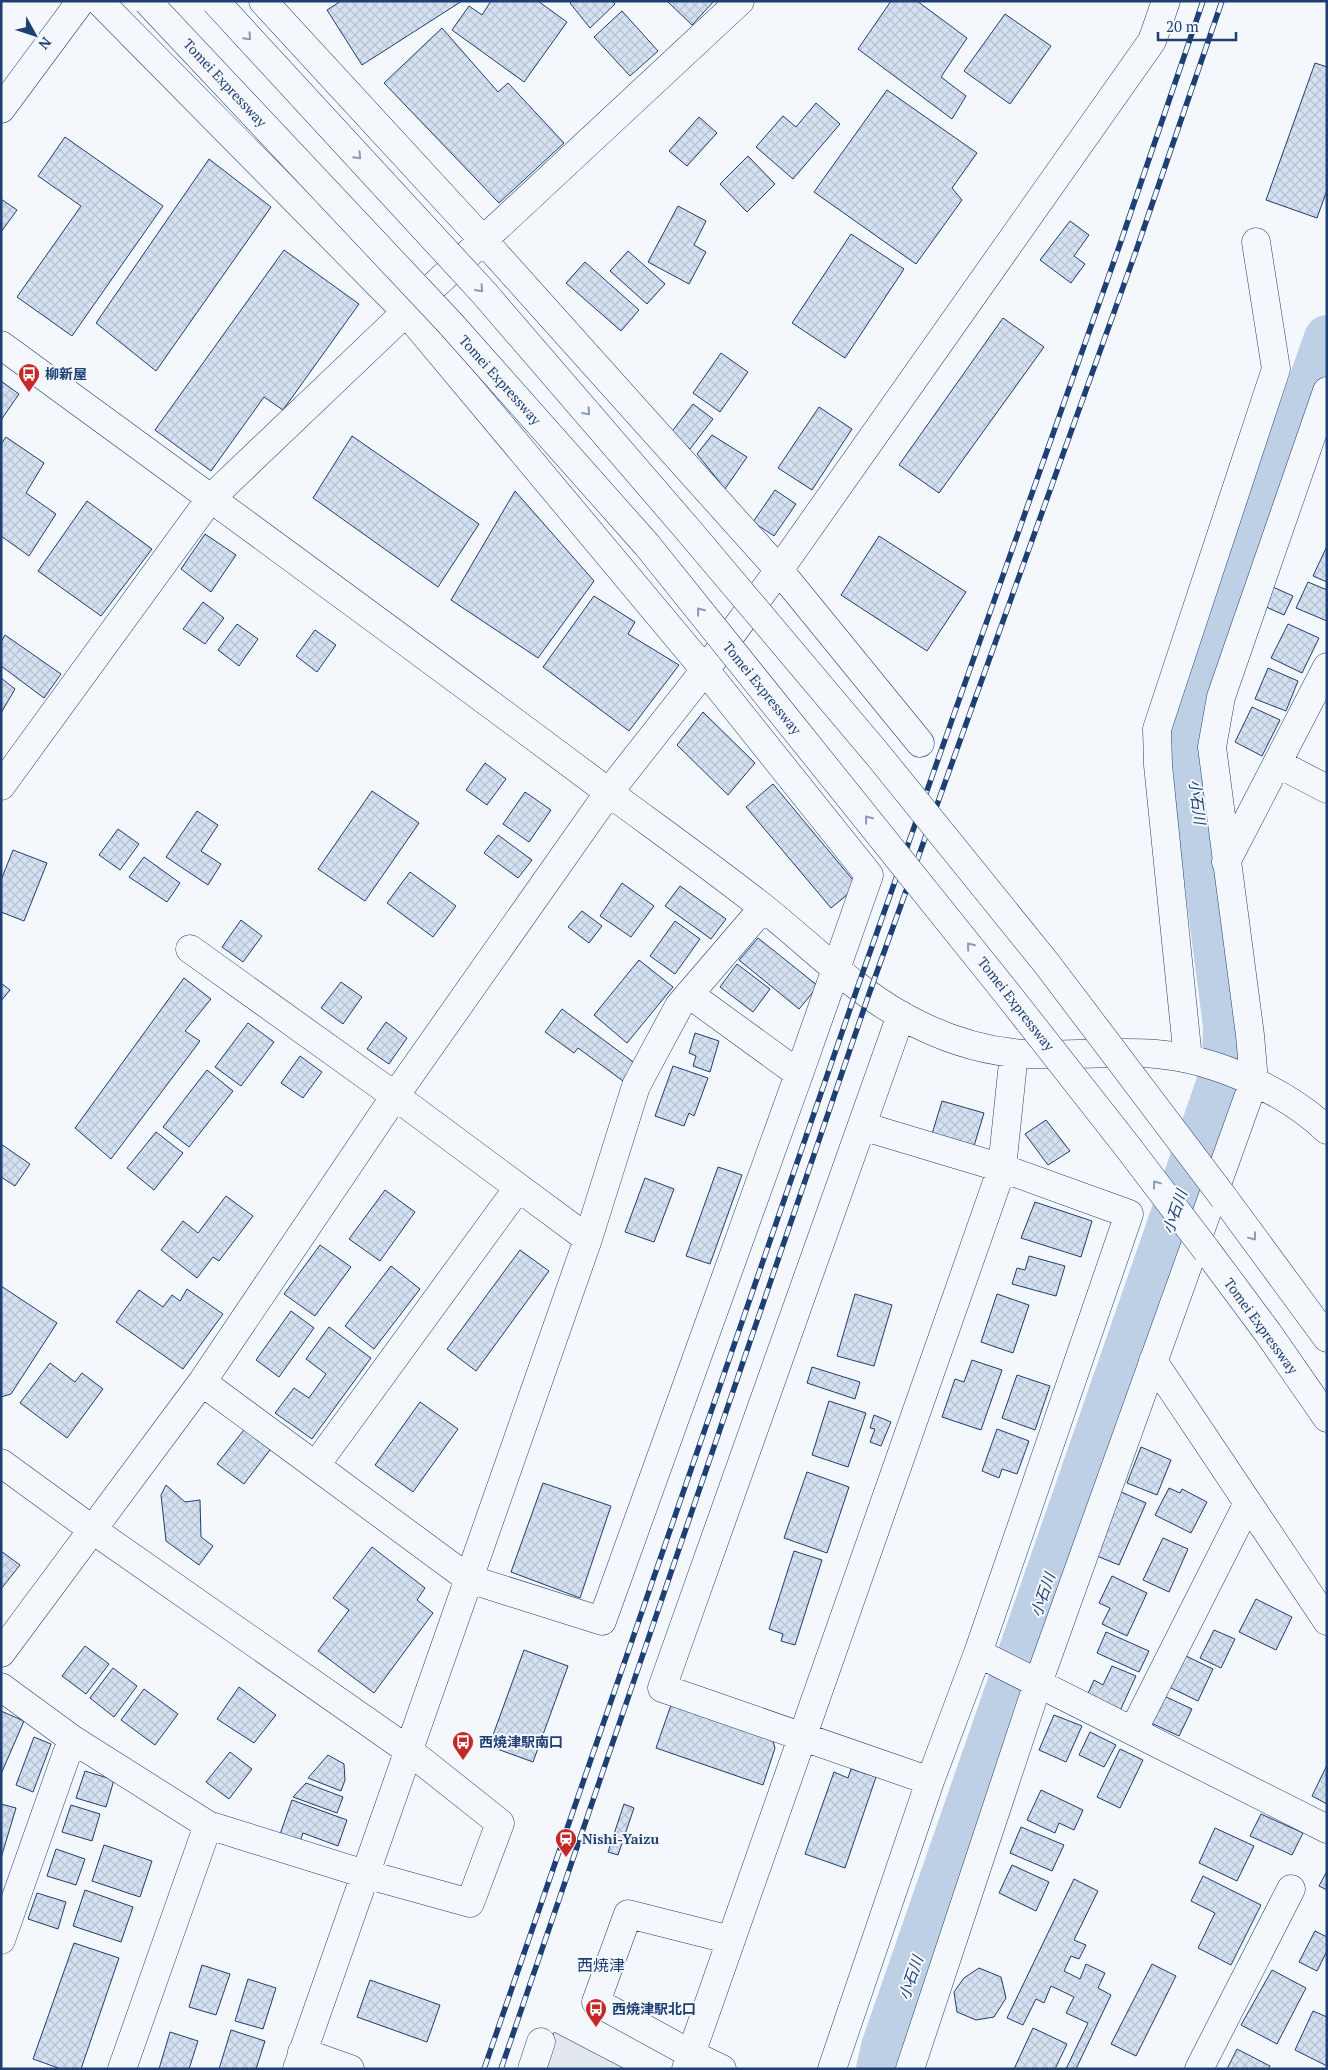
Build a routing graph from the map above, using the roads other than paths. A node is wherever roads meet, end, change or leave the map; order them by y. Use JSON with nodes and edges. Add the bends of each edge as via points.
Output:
{"nodes":[{"id":1,"x":81,"y":1,"type":"edge"},
{"id":2,"x":99,"y":1,"type":"edge"},
{"id":3,"x":147,"y":1,"type":"edge"},
{"id":4,"x":215,"y":1,"type":"edge"},
{"id":5,"x":263,"y":1,"type":"edge"},
{"id":6,"x":740,"y":1,"type":"edge"},
{"id":7,"x":1166,"y":1,"type":"edge"},
{"id":8,"x":1,"y":109,"type":"edge"},
{"id":9,"x":484,"y":240,"type":"junction"},
{"id":10,"x":1256,"y":242,"type":"dead end"},
{"id":11,"x":406,"y":312,"type":"junction"},
{"id":12,"x":1,"y":345,"type":"edge"},
{"id":13,"x":1327,"y":391,"type":"edge"},
{"id":14,"x":210,"y":499,"type":"junction"},
{"id":15,"x":779,"y":570,"type":"junction"},
{"id":16,"x":1327,"y":667,"type":"edge"},
{"id":17,"x":705,"y":670,"type":"junction"},
{"id":18,"x":920,"y":744,"type":"dead end"},
{"id":19,"x":1277,"y":763,"type":"junction"},
{"id":20,"x":1,"y":786,"type":"edge"},
{"id":21,"x":1327,"y":789,"type":"edge"},
{"id":22,"x":609,"y":792,"type":"junction"},
{"id":23,"x":1226,"y":862,"type":"junction"},
{"id":24,"x":763,"y":908,"type":"junction"},
{"id":25,"x":190,"y":949,"type":"dead end"},
{"id":26,"x":837,"y":968,"type":"junction"},
{"id":27,"x":689,"y":994,"type":"junction"},
{"id":28,"x":901,"y":1015,"type":"junction"},
{"id":29,"x":1014,"y":1053,"type":"junction"},
{"id":30,"x":1188,"y":1060,"type":"junction"},
{"id":31,"x":799,"y":1074,"type":"junction"},
{"id":32,"x":1247,"y":1079,"type":"junction"},
{"id":33,"x":395,"y":1096,"type":"junction"},
{"id":34,"x":862,"y":1126,"type":"junction"},
{"id":35,"x":1327,"y":1130,"type":"edge"},
{"id":36,"x":1002,"y":1168,"type":"junction"},
{"id":37,"x":518,"y":1188,"type":"junction"},
{"id":38,"x":588,"y":1240,"type":"junction"},
{"id":39,"x":1327,"y":1338,"type":"edge"},
{"id":40,"x":1153,"y":1361,"type":"junction"},
{"id":41,"x":202,"y":1382,"type":"junction"},
{"id":42,"x":1327,"y":1418,"type":"edge"},
{"id":43,"x":1,"y":1463,"type":"edge"},
{"id":44,"x":316,"y":1465,"type":"junction"},
{"id":45,"x":1248,"y":1503,"type":"junction"},
{"id":46,"x":93,"y":1530,"type":"junction"},
{"id":47,"x":468,"y":1579,"type":"junction"},
{"id":48,"x":1327,"y":1621,"type":"edge"},
{"id":49,"x":1,"y":1653,"type":"edge"},
{"id":50,"x":978,"y":1653,"type":"junction"},
{"id":51,"x":1038,"y":1683,"type":"junction"},
{"id":52,"x":1,"y":1687,"type":"edge"},
{"id":53,"x":1133,"y":1731,"type":"junction"},
{"id":54,"x":802,"y":1736,"type":"junction"},
{"id":55,"x":72,"y":1739,"type":"junction"},
{"id":56,"x":408,"y":1750,"type":"junction"},
{"id":57,"x":930,"y":1781,"type":"junction"},
{"id":58,"x":208,"y":1825,"type":"junction"},
{"id":59,"x":1327,"y":1829,"type":"edge"},
{"id":60,"x":365,"y":1874,"type":"junction"},
{"id":61,"x":1291,"y":1889,"type":"dead end"},
{"id":62,"x":1,"y":1940,"type":"edge"},
{"id":63,"x":731,"y":1940,"type":"junction"},
{"id":64,"x":541,"y":2042,"type":"dead end"},
{"id":65,"x":300,"y":2061,"type":"edge"},
{"id":66,"x":688,"y":2061,"type":"edge"},
{"id":67,"x":122,"y":2069,"type":"edge"},
{"id":68,"x":350,"y":2069,"type":"edge"},
{"id":69,"x":532,"y":2069,"type":"edge"},
{"id":70,"x":722,"y":2069,"type":"edge"},
{"id":71,"x":832,"y":2069,"type":"edge"},
{"id":72,"x":910,"y":2069,"type":"edge"},
{"id":73,"x":1199,"y":2069,"type":"edge"}],
"edges":[{"from":1,"to":8,"type":"main road"},
{"from":2,"to":11,"type":"main road"},
{"from":42,"to":3,"type":"main road","name":"Tomei Expressway","one_way":true,"bridge":true,"via":[[1268,1333],[1128,1146],[647,545],[449,322]]},
{"from":4,"to":39,"type":"main road","one_way":true,"bridge":true,"via":[[484,293],[878,755],[1047,964]]},
{"from":5,"to":9,"type":"main road"},
{"from":6,"to":9,"type":"main road"},
{"from":7,"to":15,"type":"main road","via":[[1152,41]]},
{"from":9,"to":11,"type":"main road"},
{"from":9,"to":15,"type":"main road"},
{"from":10,"to":30,"type":"main road","via":[[1276,369],[1157,729]]},
{"from":11,"to":14,"type":"main road"},
{"from":11,"to":17,"type":"main road"},
{"from":12,"to":14,"type":"main road"},
{"from":13,"to":23,"type":"main road","via":[[1221,697],[1212,747]]},
{"from":14,"to":20,"type":"main road"},
{"from":14,"to":22,"type":"main road"},
{"from":15,"to":17,"type":"main road"},
{"from":15,"to":18,"type":"main road"},
{"from":16,"to":19,"type":"main road"},
{"from":17,"to":22,"type":"main road"},
{"from":17,"to":26,"type":"main road","via":[[869,875]]},
{"from":19,"to":21,"type":"main road"},
{"from":19,"to":23,"type":"main road"},
{"from":22,"to":24,"type":"main road"},
{"from":22,"to":33,"type":"main road"},
{"from":23,"to":32,"type":"main road","via":[[1250,1035]]},
{"from":24,"to":26,"type":"main road"},
{"from":24,"to":27,"type":"main road"},
{"from":25,"to":33,"type":"main road"},
{"from":26,"to":28,"type":"main road"},
{"from":26,"to":31,"type":"main road"},
{"from":27,"to":31,"type":"main road"},
{"from":27,"to":38,"type":"main road","via":[[679,1006],[636,1086]]},
{"from":28,"to":29,"type":"main road","via":[[943,1036]]},
{"from":28,"to":34,"type":"main road"},
{"from":29,"to":30,"type":"main road","via":[[1157,1054]]},
{"from":29,"to":36,"type":"main road"},
{"from":30,"to":32,"type":"main road"},
{"from":31,"to":47,"type":"main road","via":[[602,1621]]},
{"from":32,"to":35,"type":"main road","via":[[1284,1097]]},
{"from":32,"to":40,"type":"main road"},
{"from":33,"to":37,"type":"main road"},
{"from":33,"to":41,"type":"main road"},
{"from":34,"to":36,"type":"main road"},
{"from":34,"to":54,"type":"main road","via":[[662,1688]]},
{"from":36,"to":50,"type":"main road","via":[[1129,1214]]},
{"from":36,"to":54,"type":"main road"},
{"from":37,"to":38,"type":"main road"},
{"from":37,"to":44,"type":"main road"},
{"from":38,"to":47,"type":"main road"},
{"from":40,"to":45,"type":"main road"},
{"from":40,"to":51,"type":"main road"},
{"from":41,"to":44,"type":"main road"},
{"from":41,"to":46,"type":"main road"},
{"from":43,"to":46,"type":"main road"},
{"from":44,"to":47,"type":"main road"},
{"from":45,"to":48,"type":"main road"},
{"from":45,"to":53,"type":"main road"},
{"from":46,"to":49,"type":"main road"},
{"from":46,"to":56,"type":"main road"},
{"from":47,"to":56,"type":"main road"},
{"from":50,"to":51,"type":"main road"},
{"from":50,"to":57,"type":"main road"},
{"from":51,"to":53,"type":"main road"},
{"from":51,"to":72,"type":"main road"},
{"from":52,"to":55,"type":"main road"},
{"from":53,"to":59,"type":"main road"},
{"from":54,"to":57,"type":"main road"},
{"from":54,"to":63,"type":"main road"},
{"from":55,"to":58,"type":"main road"},
{"from":55,"to":62,"type":"main road"},
{"from":56,"to":60,"type":"main road"},
{"from":56,"to":60,"type":"main road","via":[[500,1823],[470,1903]]},
{"from":57,"to":71,"type":"main road"},
{"from":58,"to":60,"type":"main road"},
{"from":58,"to":67,"type":"main road"},
{"from":60,"to":65,"type":"main road"},
{"from":61,"to":73,"type":"main road"},
{"from":63,"to":66,"type":"main road"},
{"from":63,"to":66,"type":"main road","via":[[628,1914],[596,2002]]},
{"from":64,"to":69,"type":"main road"},
{"from":65,"to":68,"type":"main road"},
{"from":66,"to":70,"type":"main road"}]}
